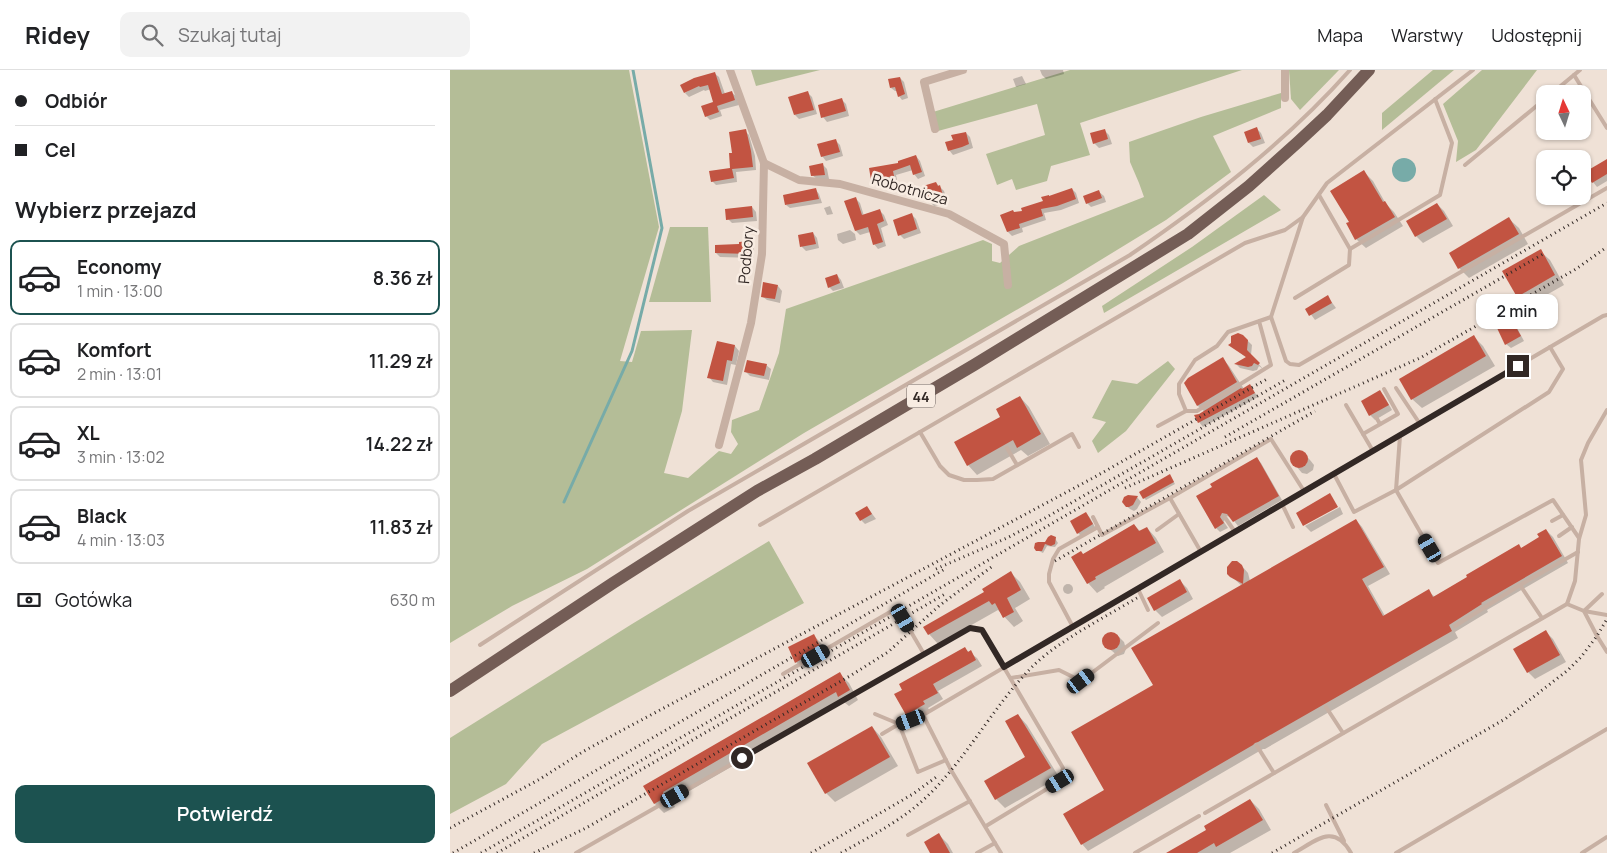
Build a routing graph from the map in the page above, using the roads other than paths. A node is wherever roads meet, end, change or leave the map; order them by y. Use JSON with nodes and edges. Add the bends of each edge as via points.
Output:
{"nodes":[{"id":1,"x":730,"y":70,"type":"edge"},
{"id":2,"x":963,"y":70,"type":"edge"},
{"id":3,"x":1285,"y":70,"type":"edge"},
{"id":4,"x":1350,"y":70,"type":"edge"},
{"id":5,"x":1369,"y":70,"type":"edge"},
{"id":6,"x":1473,"y":70,"type":"edge"},
{"id":7,"x":1580,"y":70,"type":"edge"},
{"id":8,"x":1574,"y":75,"type":"junction"},
{"id":9,"x":1562,"y":85,"type":"edge"},
{"id":10,"x":1285,"y":98,"type":"dead end"},
{"id":11,"x":1435,"y":99,"type":"junction"},
{"id":12,"x":1536,"y":106,"type":"edge"},
{"id":13,"x":1607,"y":128,"type":"edge"},
{"id":14,"x":935,"y":129,"type":"dead end"},
{"id":15,"x":764,"y":163,"type":"junction"},
{"id":16,"x":1465,"y":165,"type":"dead end"},
{"id":17,"x":1607,"y":188,"type":"edge"},
{"id":18,"x":1318,"y":195,"type":"junction"},
{"id":19,"x":1303,"y":217,"type":"junction"},
{"id":20,"x":1350,"y":249,"type":"junction"},
{"id":21,"x":1008,"y":285,"type":"dead end"},
{"id":22,"x":1295,"y":298,"type":"dead end"},
{"id":23,"x":1607,"y":316,"type":"edge"},
{"id":24,"x":1270,"y":317,"type":"junction"},
{"id":25,"x":1259,"y":321,"type":"junction"},
{"id":26,"x":1550,"y":347,"type":"junction"},
{"id":27,"x":1396,"y":388,"type":"dead end"},
{"id":28,"x":1384,"y":389,"type":"dead end"},
{"id":29,"x":1346,"y":405,"type":"dead end"},
{"id":30,"x":1607,"y":410,"type":"edge"},
{"id":31,"x":1186,"y":411,"type":"junction"},
{"id":32,"x":1376,"y":417,"type":"dead end"},
{"id":33,"x":1380,"y":424,"type":"junction"},
{"id":34,"x":1420,"y":424,"type":"junction"},
{"id":35,"x":1158,"y":426,"type":"dead end"},
{"id":36,"x":920,"y":432,"type":"junction"},
{"id":37,"x":1363,"y":434,"type":"junction"},
{"id":38,"x":1400,"y":436,"type":"junction"},
{"id":39,"x":719,"y":445,"type":"dead end"},
{"id":40,"x":1079,"y":447,"type":"dead end"},
{"id":41,"x":1006,"y":448,"type":"dead end"},
{"id":42,"x":1373,"y":451,"type":"junction"},
{"id":43,"x":1017,"y":465,"type":"junction"},
{"id":44,"x":1334,"y":474,"type":"junction"},
{"id":45,"x":1396,"y":490,"type":"junction"},
{"id":46,"x":1304,"y":492,"type":"junction"},
{"id":47,"x":1170,"y":498,"type":"junction"},
{"id":48,"x":1282,"y":504,"type":"junction"},
{"id":49,"x":1265,"y":506,"type":"dead end"},
{"id":50,"x":1269,"y":512,"type":"junction"},
{"id":51,"x":1179,"y":514,"type":"junction"},
{"id":52,"x":1250,"y":515,"type":"dead end"},
{"id":53,"x":1563,"y":515,"type":"junction"},
{"id":54,"x":1224,"y":516,"type":"dead end"},
{"id":55,"x":1093,"y":517,"type":"dead end"},
{"id":56,"x":1253,"y":521,"type":"junction"},
{"id":57,"x":1552,"y":522,"type":"dead end"},
{"id":58,"x":760,"y":525,"type":"dead end"},
{"id":59,"x":1098,"y":527,"type":"junction"},
{"id":60,"x":1293,"y":527,"type":"dead end"},
{"id":61,"x":1572,"y":527,"type":"junction"},
{"id":62,"x":1157,"y":530,"type":"dead end"},
{"id":63,"x":1235,"y":532,"type":"junction"},
{"id":64,"x":1559,"y":536,"type":"dead end"},
{"id":65,"x":1579,"y":539,"type":"junction"},
{"id":66,"x":1201,"y":552,"type":"junction"},
{"id":67,"x":1578,"y":552,"type":"junction"},
{"id":68,"x":1520,"y":585,"type":"junction"},
{"id":69,"x":1138,"y":589,"type":"junction"},
{"id":70,"x":1602,"y":594,"type":"dead end"},
{"id":71,"x":1567,"y":604,"type":"junction"},
{"id":72,"x":1148,"y":610,"type":"dead end"},
{"id":73,"x":1584,"y":611,"type":"junction"},
{"id":74,"x":1607,"y":615,"type":"edge"},
{"id":75,"x":1542,"y":618,"type":"junction"},
{"id":76,"x":1158,"y":623,"type":"dead end"},
{"id":77,"x":1455,"y":626,"type":"dead end"},
{"id":78,"x":1073,"y":627,"type":"junction"},
{"id":79,"x":480,"y":645,"type":"dead end"},
{"id":80,"x":1607,"y":652,"type":"edge"},
{"id":81,"x":924,"y":654,"type":"junction"},
{"id":82,"x":1004,"y":667,"type":"junction"},
{"id":83,"x":783,"y":674,"type":"dead end"},
{"id":84,"x":1011,"y":678,"type":"junction"},
{"id":85,"x":450,"y":691,"type":"edge"},
{"id":86,"x":1326,"y":707,"type":"dead end"},
{"id":87,"x":875,"y":714,"type":"dead end"},
{"id":88,"x":923,"y":715,"type":"junction"},
{"id":89,"x":899,"y":724,"type":"junction"},
{"id":90,"x":1607,"y":729,"type":"edge"},
{"id":91,"x":1343,"y":732,"type":"junction"},
{"id":92,"x":882,"y":734,"type":"dead end"},
{"id":93,"x":1257,"y":746,"type":"dead end"},
{"id":94,"x":946,"y":760,"type":"junction"},
{"id":95,"x":1274,"y":773,"type":"junction"},
{"id":96,"x":970,"y":802,"type":"junction"},
{"id":97,"x":1326,"y":805,"type":"dead end"},
{"id":98,"x":1205,"y":812,"type":"dead end"},
{"id":99,"x":1199,"y":816,"type":"dead end"},
{"id":100,"x":986,"y":826,"type":"junction"},
{"id":101,"x":908,"y":835,"type":"dead end"},
{"id":102,"x":1607,"y":837,"type":"edge"},
{"id":103,"x":995,"y":843,"type":"junction"},
{"id":104,"x":1345,"y":843,"type":"junction"},
{"id":105,"x":576,"y":853,"type":"edge"},
{"id":106,"x":977,"y":853,"type":"edge"},
{"id":107,"x":1001,"y":853,"type":"edge"},
{"id":108,"x":1135,"y":853,"type":"edge"},
{"id":109,"x":1294,"y":853,"type":"edge"},
{"id":110,"x":1351,"y":853,"type":"edge"},
{"id":111,"x":1396,"y":853,"type":"edge"},
{"id":112,"x":1582,"y":853,"type":"edge"}],
"edges":[{"from":1,"to":15,"type":"street","name":"Podbory"},
{"from":2,"to":14,"type":"street","via":[[924,82]]},
{"from":3,"to":10,"type":"street"},
{"from":4,"to":79,"type":"lane","via":[[1240,174],[1130,255],[688,511]]},
{"from":5,"to":85,"type":"main road","number":"44","via":[[1298,142],[1188,234],[974,365],[757,491]]},
{"from":6,"to":11,"type":"lane"},
{"from":7,"to":8,"type":"lane"},
{"from":8,"to":9,"type":"lane"},
{"from":8,"to":13,"type":"lane"},
{"from":11,"to":18,"type":"lane","via":[[1327,183]]},
{"from":11,"to":20,"type":"lane","via":[[1452,144],[1440,195]]},
{"from":12,"to":16,"type":"lane"},
{"from":15,"to":21,"type":"street","name":"Robotnicza","via":[[799,180],[840,184],[949,214],[1004,244]]},
{"from":15,"to":39,"type":"street","name":"Podbory","via":[[762,254],[752,314]]},
{"from":17,"to":24,"type":"lane","via":[[1299,365],[1286,361]]},
{"from":18,"to":19,"type":"lane"},
{"from":18,"to":20,"type":"lane"},
{"from":19,"to":24,"type":"lane"},
{"from":19,"to":36,"type":"lane","via":[[1285,230],[1245,243]]},
{"from":20,"to":22,"type":"lane","via":[[1349,265]]},
{"from":23,"to":26,"type":"lane"},
{"from":24,"to":25,"type":"lane"},
{"from":25,"to":31,"type":"lane","via":[[1228,332],[1217,346],[1195,360],[1179,384],[1179,394]]},
{"from":25,"to":31,"type":"lane","via":[[1270,365],[1197,411]]},
{"from":26,"to":34,"type":"lane"},
{"from":26,"to":45,"type":"lane","via":[[1563,369],[1550,392]]},
{"from":27,"to":34,"type":"lane"},
{"from":28,"to":33,"type":"lane","via":[[1398,414]]},
{"from":29,"to":37,"type":"lane"},
{"from":30,"to":65,"type":"lane","via":[[1581,460],[1586,515]]},
{"from":31,"to":35,"type":"lane"},
{"from":32,"to":33,"type":"lane"},
{"from":33,"to":37,"type":"lane"},
{"from":34,"to":38,"type":"lane"},
{"from":36,"to":43,"type":"lane","via":[[949,475],[964,480],[993,479]]},
{"from":36,"to":58,"type":"lane"},
{"from":37,"to":42,"type":"lane"},
{"from":38,"to":42,"type":"lane"},
{"from":38,"to":45,"type":"lane"},
{"from":40,"to":43,"type":"lane","via":[[1072,434]]},
{"from":41,"to":43,"type":"lane"},
{"from":42,"to":44,"type":"lane"},
{"from":44,"to":45,"type":"lane","via":[[1354,512]]},
{"from":44,"to":46,"type":"lane"},
{"from":45,"to":53,"type":"lane","via":[[1438,563],[1553,500]]},
{"from":46,"to":47,"type":"lane","via":[[1271,439]]},
{"from":46,"to":48,"type":"lane"},
{"from":47,"to":51,"type":"lane"},
{"from":47,"to":59,"type":"lane","via":[[1102,535]]},
{"from":48,"to":50,"type":"lane"},
{"from":48,"to":60,"type":"lane"},
{"from":49,"to":50,"type":"lane"},
{"from":50,"to":56,"type":"lane"},
{"from":51,"to":62,"type":"lane"},
{"from":51,"to":66,"type":"lane"},
{"from":52,"to":56,"type":"lane"},
{"from":53,"to":57,"type":"lane"},
{"from":53,"to":61,"type":"lane"},
{"from":54,"to":63,"type":"lane"},
{"from":55,"to":59,"type":"lane"},
{"from":56,"to":63,"type":"lane"},
{"from":59,"to":78,"type":"lane","via":[[1059,549],[1049,574],[1049,582]]},
{"from":61,"to":64,"type":"lane"},
{"from":61,"to":65,"type":"lane"},
{"from":63,"to":66,"type":"lane"},
{"from":65,"to":67,"type":"lane"},
{"from":66,"to":69,"type":"lane"},
{"from":67,"to":68,"type":"lane"},
{"from":67,"to":71,"type":"lane","via":[[1575,582]]},
{"from":68,"to":75,"type":"lane"},
{"from":68,"to":77,"type":"lane"},
{"from":69,"to":72,"type":"lane"},
{"from":69,"to":78,"type":"lane"},
{"from":70,"to":73,"type":"lane"},
{"from":71,"to":73,"type":"lane"},
{"from":71,"to":75,"type":"lane"},
{"from":73,"to":74,"type":"lane"},
{"from":73,"to":80,"type":"lane"},
{"from":75,"to":91,"type":"lane"},
{"from":76,"to":84,"type":"lane","via":[[1081,681],[1059,670]]},
{"from":78,"to":82,"type":"lane"},
{"from":81,"to":82,"type":"lane","via":[[970,628],[982,630]]},
{"from":81,"to":83,"type":"lane","via":[[898,608]]},
{"from":81,"to":105,"type":"lane"},
{"from":82,"to":84,"type":"lane"},
{"from":82,"to":88,"type":"lane"},
{"from":84,"to":100,"type":"lane","via":[[1063,768],[1060,781]]},
{"from":86,"to":91,"type":"lane"},
{"from":87,"to":89,"type":"lane"},
{"from":88,"to":89,"type":"lane"},
{"from":88,"to":94,"type":"lane"},
{"from":89,"to":92,"type":"lane"},
{"from":89,"to":94,"type":"lane","via":[[918,772]]},
{"from":90,"to":111,"type":"lane"},
{"from":91,"to":95,"type":"lane"},
{"from":93,"to":95,"type":"lane"},
{"from":94,"to":96,"type":"lane"},
{"from":95,"to":98,"type":"lane"},
{"from":96,"to":100,"type":"lane"},
{"from":96,"to":101,"type":"lane"},
{"from":97,"to":104,"type":"lane"},
{"from":99,"to":108,"type":"lane"},
{"from":100,"to":103,"type":"lane"},
{"from":102,"to":112,"type":"lane"},
{"from":103,"to":106,"type":"lane"},
{"from":103,"to":107,"type":"lane"},
{"from":104,"to":109,"type":"lane","via":[[1336,836],[1327,836]]},
{"from":104,"to":110,"type":"lane"}]}
